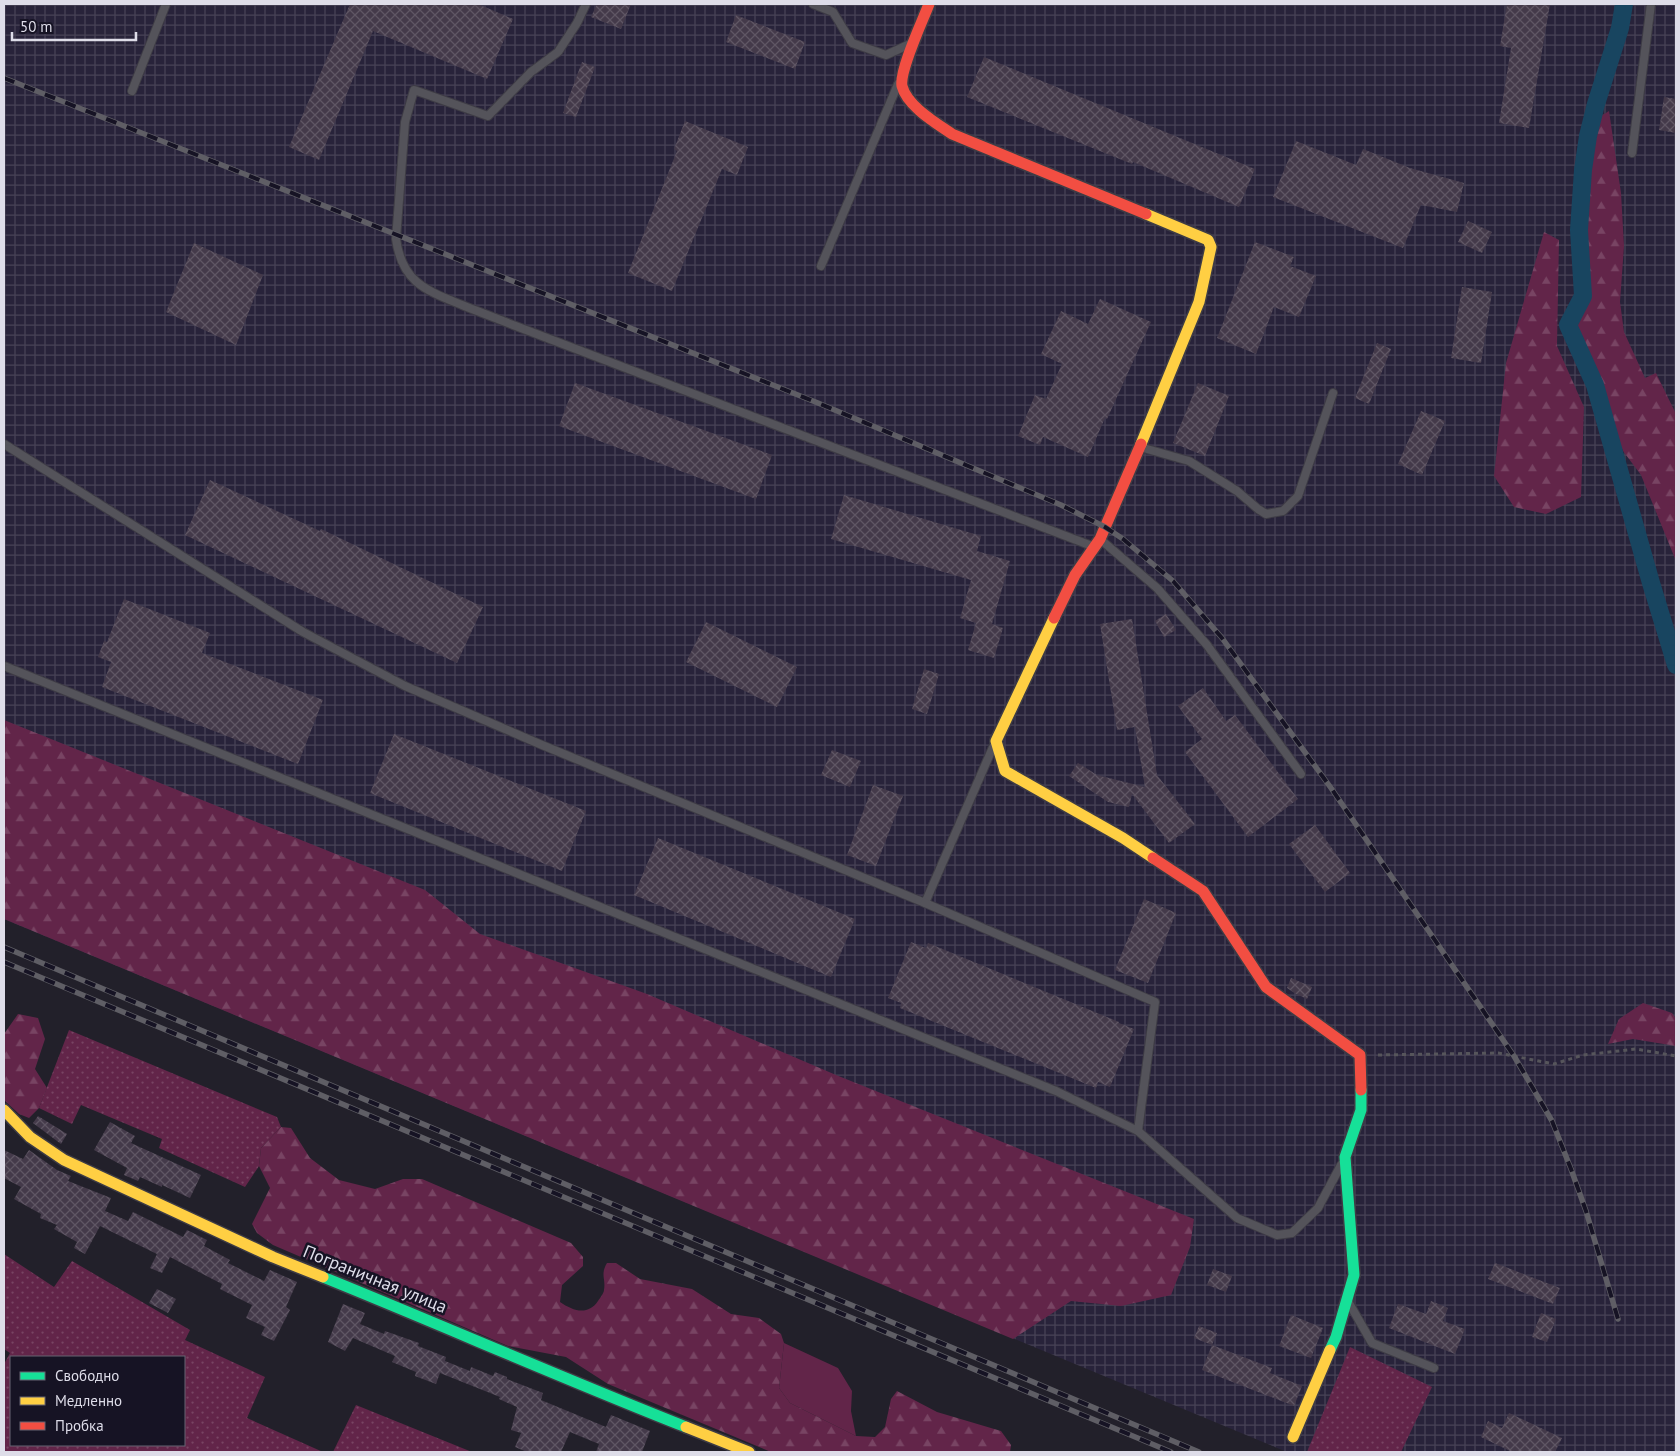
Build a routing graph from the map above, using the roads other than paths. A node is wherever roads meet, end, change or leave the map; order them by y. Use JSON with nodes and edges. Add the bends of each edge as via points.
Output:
{"nodes":[{"id":1,"x":166,"y":4,"type":"edge"},
{"id":2,"x":586,"y":4,"type":"edge"},
{"id":3,"x":813,"y":4,"type":"edge"},
{"id":4,"x":929,"y":4,"type":"edge"},
{"id":5,"x":1651,"y":4,"type":"edge"},
{"id":6,"x":914,"y":42,"type":"junction"},
{"id":7,"x":904,"y":68,"type":"junction"},
{"id":8,"x":132,"y":90,"type":"dead end"},
{"id":9,"x":1632,"y":153,"type":"dead end"},
{"id":10,"x":821,"y":266,"type":"dead end"},
{"id":11,"x":1334,"y":393,"type":"dead end"},
{"id":12,"x":4,"y":444,"type":"edge"},
{"id":13,"x":1140,"y":447,"type":"junction"},
{"id":14,"x":1097,"y":543,"type":"junction"},
{"id":15,"x":4,"y":666,"type":"edge"},
{"id":16,"x":996,"y":741,"type":"junction"},
{"id":17,"x":1301,"y":774,"type":"dead end"},
{"id":18,"x":925,"y":903,"type":"junction"},
{"id":19,"x":4,"y":1110,"type":"edge"},
{"id":20,"x":1138,"y":1132,"type":"junction"},
{"id":21,"x":1345,"y":1157,"type":"junction"},
{"id":22,"x":1346,"y":1300,"type":"junction"},
{"id":23,"x":1434,"y":1368,"type":"dead end"},
{"id":24,"x":1293,"y":1437,"type":"dead end"},
{"id":25,"x":749,"y":1452,"type":"edge"}],
"edges":[{"from":1,"to":8,"type":"lane"},
{"from":2,"to":14,"type":"lane","via":[[558,52],[531,72],[488,116],[414,90],[405,122],[396,238],[400,259],[417,283],[432,293],[513,325]]},
{"from":3,"to":6,"type":"lane","via":[[833,12],[852,43],[886,55]]},
{"from":4,"to":6,"type":"street"},
{"from":5,"to":9,"type":"lane"},
{"from":6,"to":7,"type":"street"},
{"from":7,"to":10,"type":"lane"},
{"from":7,"to":13,"type":"street","via":[[902,85],[912,101],[929,119],[952,134],[1208,240],[1211,247],[1199,302]]},
{"from":11,"to":13,"type":"lane","via":[[1298,496],[1283,511],[1266,514],[1237,490],[1189,461]]},
{"from":12,"to":18,"type":"lane","via":[[304,632],[406,686]]},
{"from":13,"to":14,"type":"street"},
{"from":14,"to":16,"type":"street","via":[[1075,575]]},
{"from":14,"to":17,"type":"lane","via":[[1157,588],[1207,645]]},
{"from":15,"to":20,"type":"lane","via":[[1056,1091]]},
{"from":16,"to":18,"type":"lane"},
{"from":16,"to":21,"type":"street","via":[[1005,771],[1122,838],[1203,891],[1266,987],[1360,1055],[1361,1110]]},
{"from":18,"to":20,"type":"lane","via":[[1155,1002]]},
{"from":19,"to":25,"type":"street","name":"Пограничная улица","via":[[30,1137],[64,1160],[274,1257]]},
{"from":20,"to":21,"type":"lane","via":[[1237,1218],[1277,1235],[1292,1233],[1318,1208]]},
{"from":21,"to":22,"type":"street","via":[[1354,1275]]},
{"from":22,"to":23,"type":"lane","via":[[1372,1343]]},
{"from":22,"to":24,"type":"street","via":[[1336,1337]]}]}
